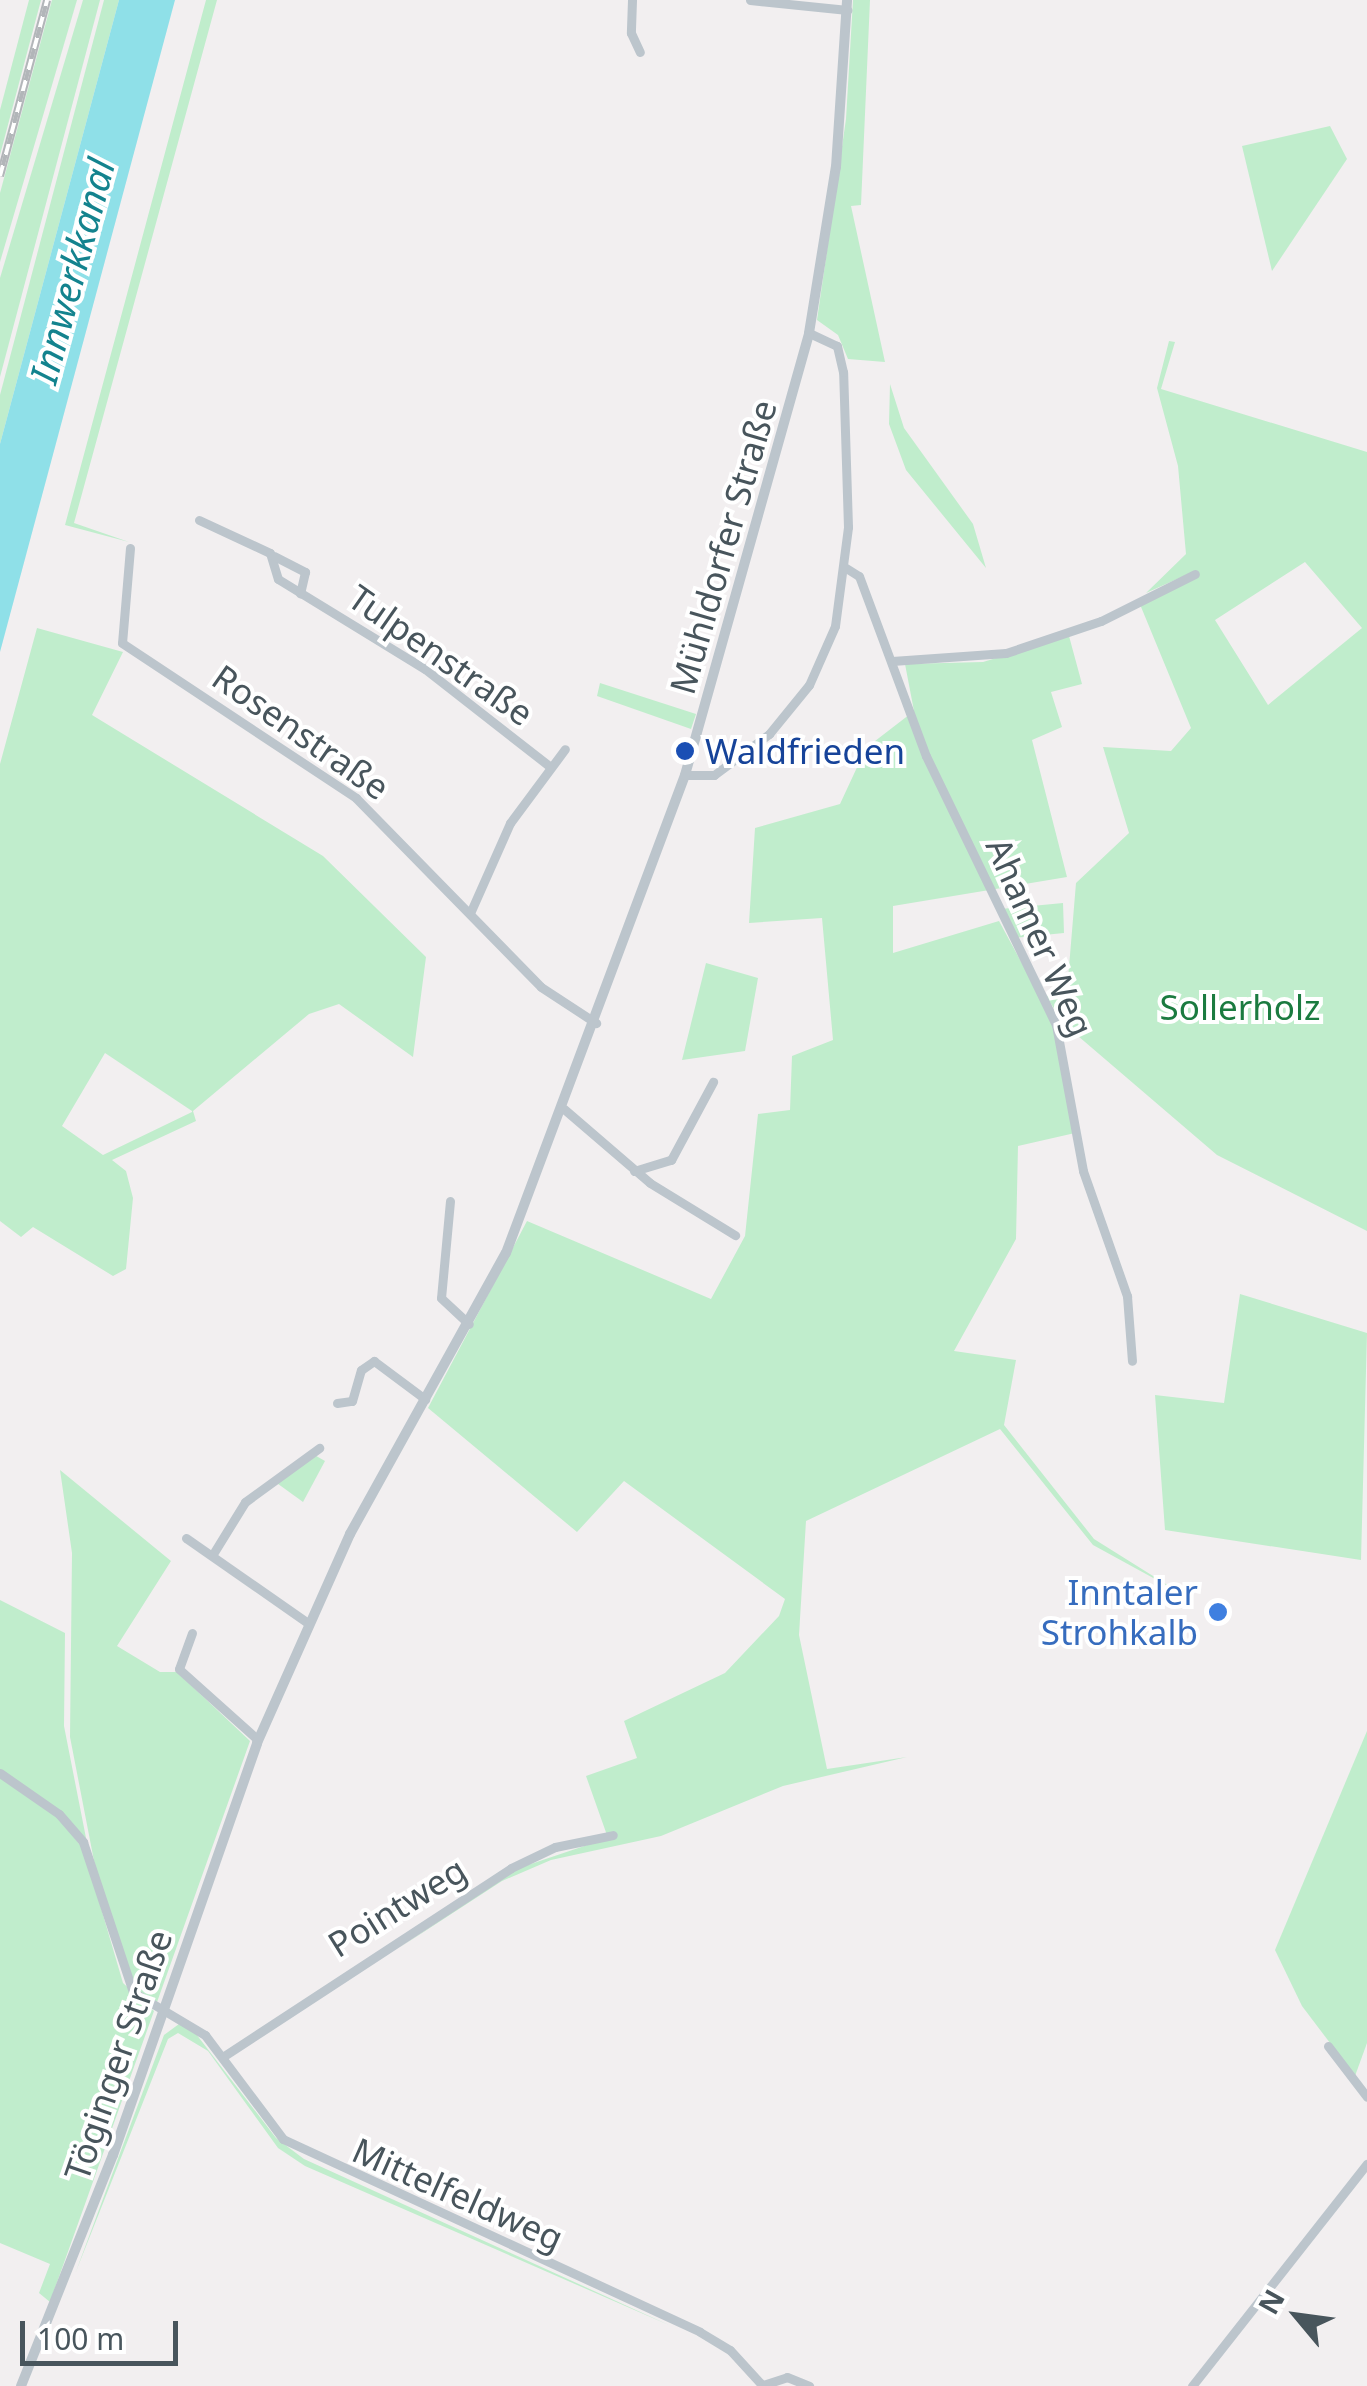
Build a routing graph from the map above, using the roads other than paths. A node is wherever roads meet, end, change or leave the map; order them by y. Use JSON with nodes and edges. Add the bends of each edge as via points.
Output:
{"nodes":[{"id":1,"x":632,"y":0,"type":"edge"},
{"id":2,"x":751,"y":0,"type":"edge"},
{"id":3,"x":847,"y":5,"type":"edge"},
{"id":4,"x":640,"y":52,"type":"dead end"},
{"id":5,"x":809,"y":333,"type":"junction"},
{"id":6,"x":199,"y":520,"type":"dead end"},
{"id":7,"x":130,"y":548,"type":"dead end"},
{"id":8,"x":273,"y":555,"type":"junction"},
{"id":9,"x":846,"y":568,"type":"junction"},
{"id":10,"x":1195,"y":574,"type":"dead end"},
{"id":11,"x":300,"y":593,"type":"junction"},
{"id":12,"x":892,"y":661,"type":"junction"},
{"id":13,"x":565,"y":749,"type":"dead end"},
{"id":14,"x":548,"y":766,"type":"junction"},
{"id":15,"x":685,"y":775,"type":"junction"},
{"id":16,"x":471,"y":911,"type":"junction"},
{"id":17,"x":596,"y":1024,"type":"junction"},
{"id":18,"x":713,"y":1082,"type":"dead end"},
{"id":19,"x":564,"y":1109,"type":"junction"},
{"id":20,"x":557,"y":1129,"type":"joint"},
{"id":21,"x":634,"y":1171,"type":"junction"},
{"id":22,"x":450,"y":1202,"type":"dead end"},
{"id":23,"x":736,"y":1235,"type":"dead end"},
{"id":24,"x":469,"y":1324,"type":"junction"},
{"id":25,"x":1132,"y":1362,"type":"dead end"},
{"id":26,"x":426,"y":1399,"type":"junction"},
{"id":27,"x":336,"y":1404,"type":"dead end"},
{"id":28,"x":319,"y":1448,"type":"dead end"},
{"id":29,"x":186,"y":1538,"type":"dead end"},
{"id":30,"x":214,"y":1554,"type":"junction"},
{"id":31,"x":308,"y":1623,"type":"junction"},
{"id":32,"x":192,"y":1632,"type":"dead end"},
{"id":33,"x":258,"y":1740,"type":"junction"},
{"id":34,"x":0,"y":1773,"type":"edge"},
{"id":35,"x":613,"y":1835,"type":"dead end"},
{"id":36,"x":165,"y":2012,"type":"junction"},
{"id":37,"x":1328,"y":2046,"type":"dead end"},
{"id":38,"x":224,"y":2056,"type":"junction"},
{"id":39,"x":1367,"y":2097,"type":"edge"},
{"id":40,"x":1367,"y":2164,"type":"edge"},
{"id":41,"x":22,"y":2386,"type":"edge"},
{"id":42,"x":763,"y":2386,"type":"edge"},
{"id":43,"x":809,"y":2386,"type":"edge"},
{"id":44,"x":1192,"y":2386,"type":"edge"}],
"edges":[{"from":1,"to":4,"type":"street","via":[[631,33]]},
{"from":2,"to":3,"type":"street"},
{"from":3,"to":5,"type":"street","name":"Mühldorfer Straße","via":[[836,167]]},
{"from":5,"to":9,"type":"street","via":[[841,352]]},
{"from":5,"to":15,"type":"street","name":"Mühldorfer Straße"},
{"from":6,"to":8,"type":"street","name":"Tulpenstraße"},
{"from":7,"to":16,"type":"street","name":"Rosenstraße","via":[[122,643],[344,788]]},
{"from":8,"to":11,"type":"street","name":"Tulpenstraße","via":[[278,580]]},
{"from":8,"to":11,"type":"street","name":"Tulpenstraße","via":[[305,572]]},
{"from":9,"to":12,"type":"street","name":"Ahamer Weg","via":[[860,576]]},
{"from":9,"to":15,"type":"street","via":[[826,650],[794,709],[714,775]]},
{"from":10,"to":12,"type":"street","via":[[1101,621],[1006,654]]},
{"from":11,"to":14,"type":"street","name":"Tulpenstraße","via":[[414,662]]},
{"from":12,"to":25,"type":"street","name":"Ahamer Weg","via":[[926,756],[1056,1025],[1082,1171],[1126,1296]]},
{"from":13,"to":14,"type":"street"},
{"from":14,"to":16,"type":"street","via":[[505,832]]},
{"from":15,"to":17,"type":"street","name":"Mühldorfer Straße"},
{"from":16,"to":17,"type":"street","name":"Rosenstraße","via":[[542,987]]},
{"from":17,"to":19,"type":"street","name":"Mühldorfer Straße"},
{"from":18,"to":21,"type":"street","via":[[671,1160]]},
{"from":19,"to":20,"type":"street","name":"Mühldorfer Straße"},
{"from":19,"to":21,"type":"street"},
{"from":20,"to":24,"type":"street","name":"Töginger Straße"},
{"from":21,"to":23,"type":"street"},
{"from":22,"to":24,"type":"street","via":[[441,1298]]},
{"from":24,"to":26,"type":"street","name":"Töginger Straße"},
{"from":26,"to":27,"type":"street","via":[[374,1361],[361,1370],[352,1401]]},
{"from":26,"to":31,"type":"street","name":"Töginger Straße"},
{"from":28,"to":30,"type":"street","via":[[245,1502]]},
{"from":29,"to":30,"type":"street"},
{"from":30,"to":31,"type":"street"},
{"from":31,"to":33,"type":"street","name":"Töginger Straße"},
{"from":32,"to":33,"type":"street","via":[[179,1669]]},
{"from":33,"to":36,"type":"street","name":"Töginger Straße"},
{"from":34,"to":36,"type":"street","name":"Mittelfeldweg","via":[[59,1814],[83,1842],[126,1982]]},
{"from":35,"to":38,"type":"street","name":"Pointweg","via":[[556,1847],[512,1868]]},
{"from":36,"to":38,"type":"street","name":"Mittelfeldweg","via":[[196,2027]]},
{"from":36,"to":41,"type":"street","name":"Töginger Straße"},
{"from":37,"to":39,"type":"street"},
{"from":38,"to":42,"type":"street","name":"Mittelfeldweg","via":[[276,2133],[299,2151],[686,2325],[730,2350]]},
{"from":40,"to":44,"type":"street"},
{"from":42,"to":43,"type":"street","name":"Mittelfeldweg","via":[[788,2376]]}]}
